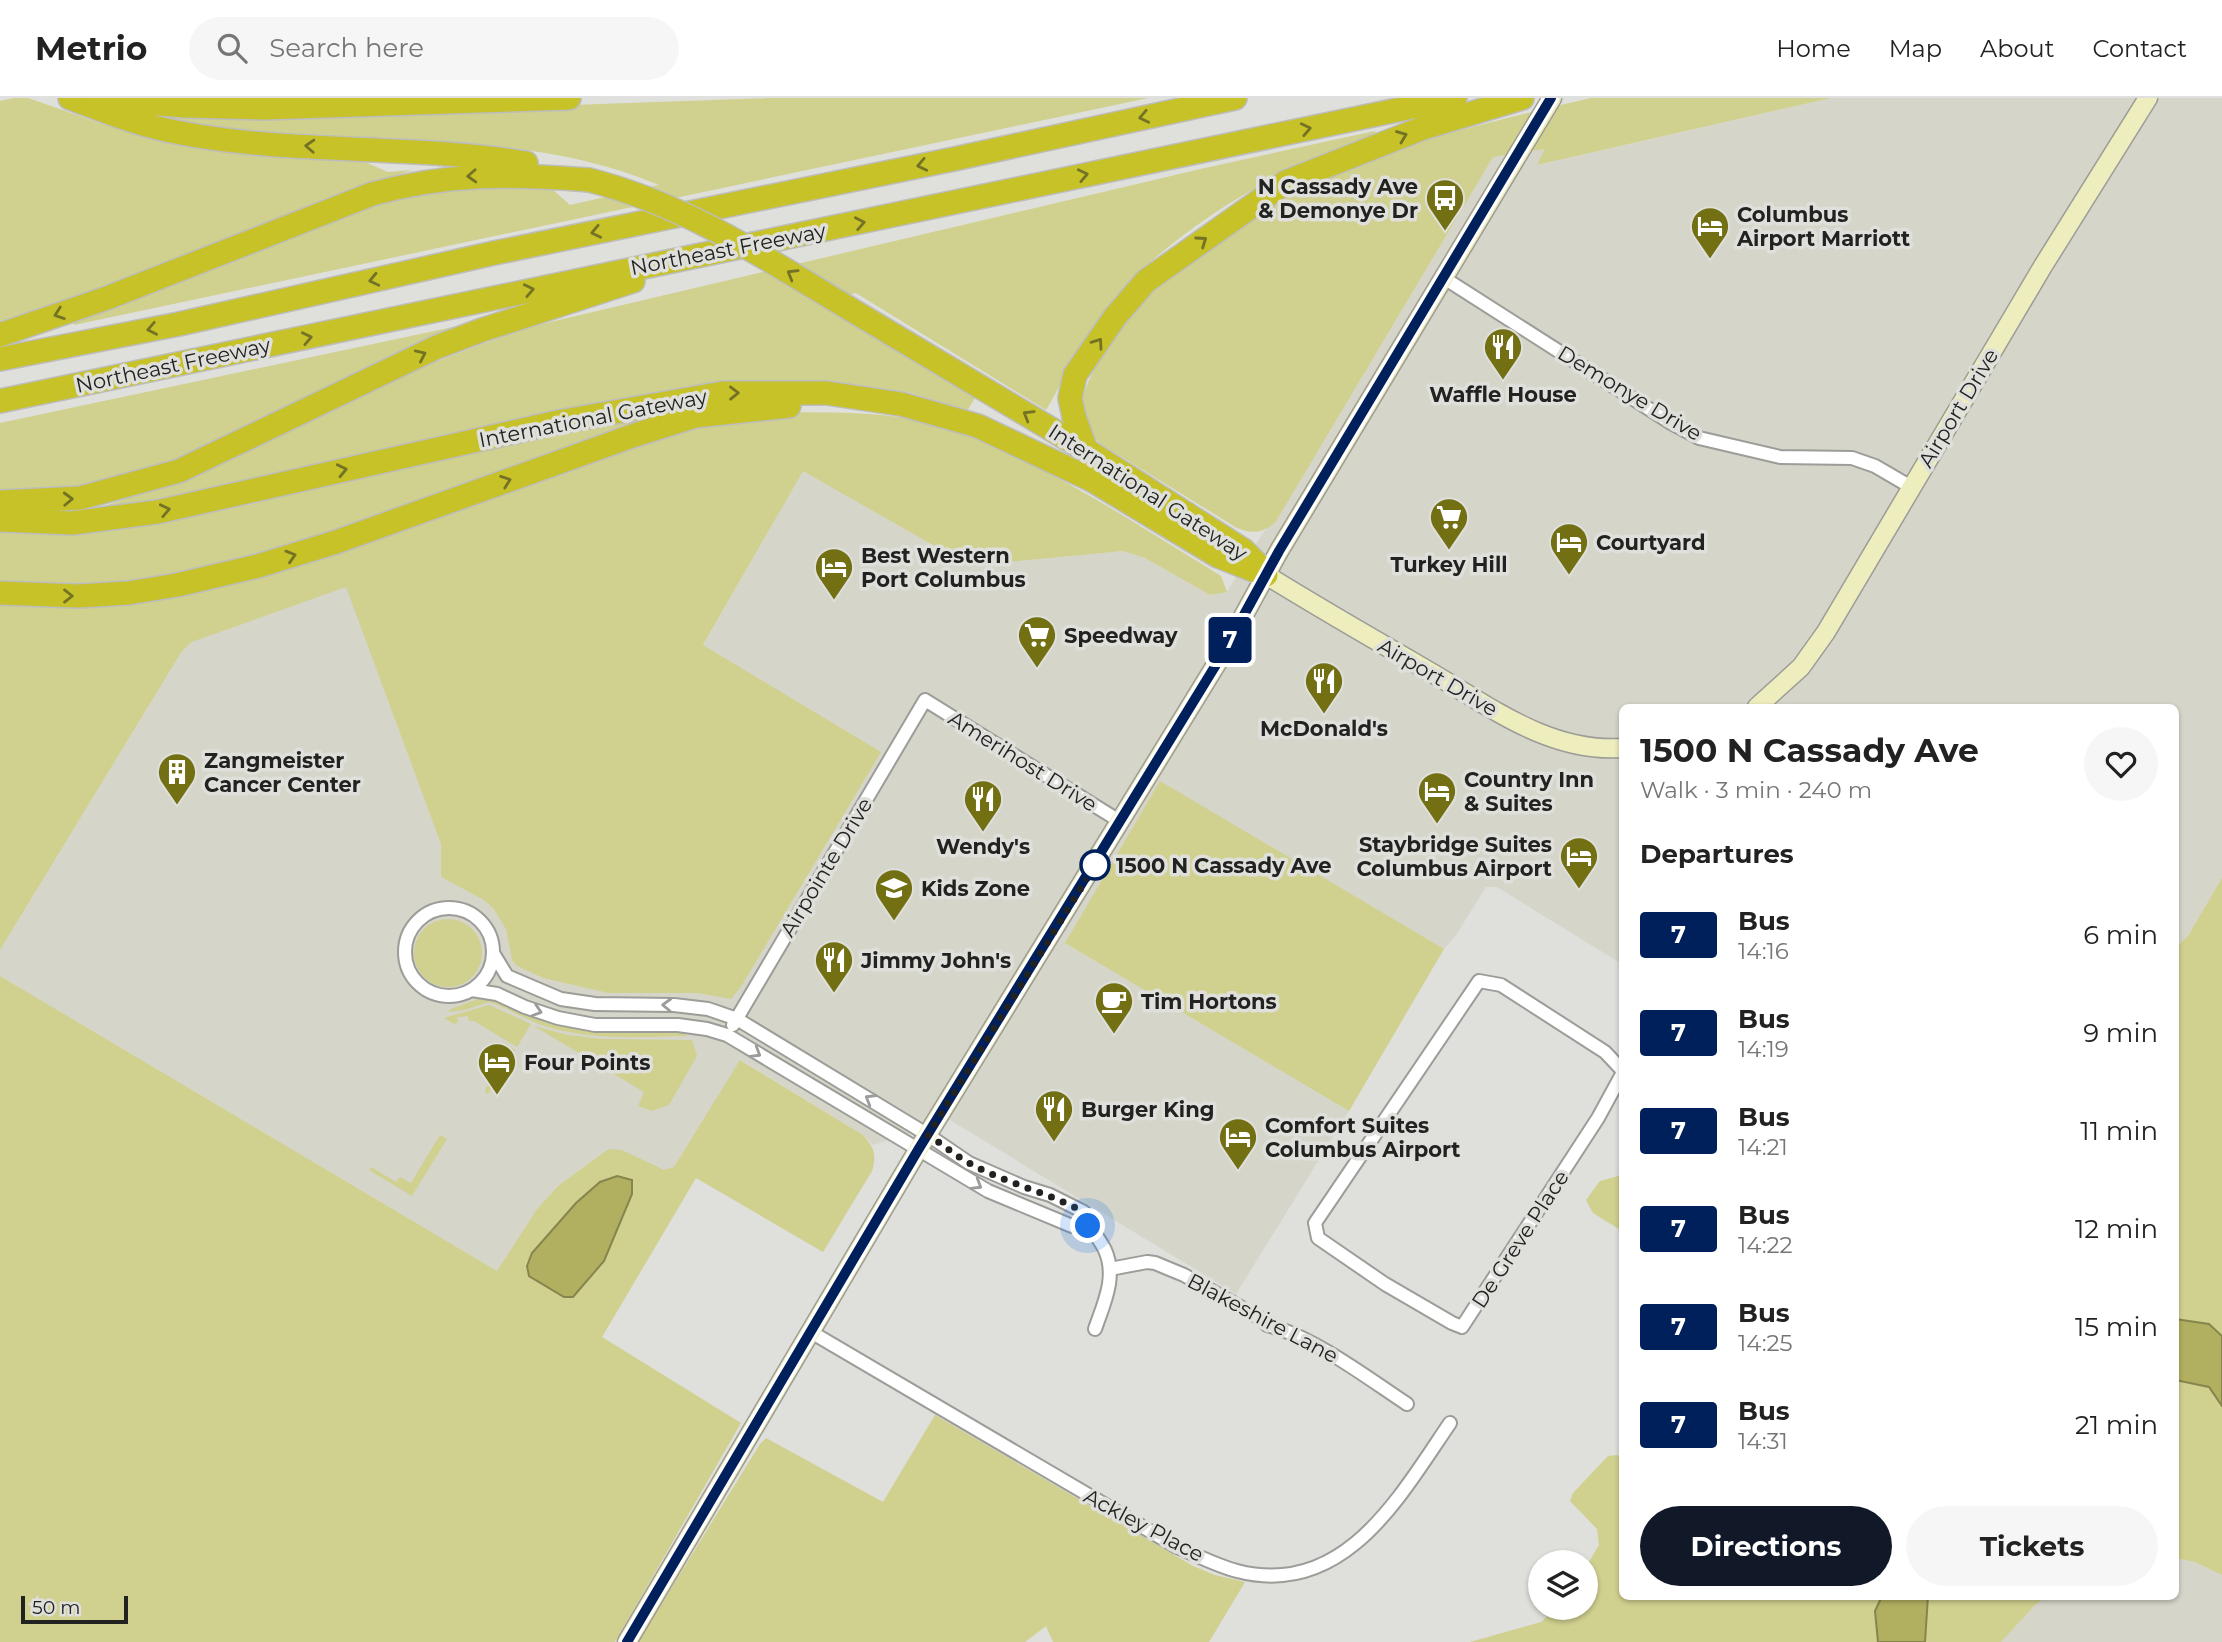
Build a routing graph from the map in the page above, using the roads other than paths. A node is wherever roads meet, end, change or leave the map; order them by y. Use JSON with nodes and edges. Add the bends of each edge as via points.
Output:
{"nodes":[{"id":1,"x":70,"y":98,"type":"edge"},
{"id":2,"x":83,"y":98,"type":"edge"},
{"id":3,"x":569,"y":98,"type":"edge"},
{"id":4,"x":1235,"y":98,"type":"edge"},
{"id":5,"x":1455,"y":98,"type":"edge"},
{"id":6,"x":1522,"y":98,"type":"edge"},
{"id":7,"x":1552,"y":98,"type":"edge"},
{"id":8,"x":2148,"y":98,"type":"edge"},
{"id":9,"x":589,"y":180,"type":"junction"},
{"id":10,"x":726,"y":250,"type":"junction"},
{"id":11,"x":1444,"y":278,"type":"junction"},
{"id":12,"x":0,"y":335,"type":"edge"},
{"id":13,"x":0,"y":359,"type":"edge"},
{"id":14,"x":0,"y":401,"type":"edge"},
{"id":15,"x":901,"y":404,"type":"junction"},
{"id":16,"x":1086,"y":450,"type":"junction"},
{"id":17,"x":1911,"y":487,"type":"junction"},
{"id":18,"x":0,"y":502,"type":"edge"},
{"id":19,"x":0,"y":520,"type":"edge"},
{"id":20,"x":1265,"y":575,"type":"junction"},
{"id":21,"x":0,"y":593,"type":"edge"},
{"id":22,"x":925,"y":700,"type":"joint"},
{"id":23,"x":1759,"y":704,"type":"edge"},
{"id":24,"x":1619,"y":748,"type":"edge"},
{"id":25,"x":1121,"y":822,"type":"junction"},
{"id":26,"x":493,"y":953,"type":"junction"},
{"id":27,"x":472,"y":990,"type":"junction"},
{"id":28,"x":737,"y":1019,"type":"junction"},
{"id":29,"x":727,"y":1035,"type":"junction"},
{"id":30,"x":1619,"y":1068,"type":"edge"},
{"id":31,"x":1619,"y":1078,"type":"edge"},
{"id":32,"x":923,"y":1143,"type":"junction"},
{"id":33,"x":1088,"y":1226,"type":"junction"},
{"id":34,"x":1110,"y":1269,"type":"junction"},
{"id":35,"x":1095,"y":1329,"type":"dead end"},
{"id":36,"x":811,"y":1332,"type":"junction"},
{"id":37,"x":1407,"y":1404,"type":"dead end"},
{"id":38,"x":1450,"y":1423,"type":"dead end"},
{"id":39,"x":627,"y":1642,"type":"edge"}],
"edges":[{"from":9,"to":1,"type":"highway","name":"International Gateway","one_way":true,"via":[[501,159],[212,138],[130,121]]},
{"from":2,"to":3,"type":"highway","via":[[263,108]]},
{"from":4,"to":13,"type":"highway","name":"Northeast Freeway","one_way":true},
{"from":10,"to":5,"type":"highway","name":"Northeast Freeway","one_way":true},
{"from":16,"to":6,"type":"highway","one_way":true,"via":[[1070,398],[1075,375],[1146,281],[1286,182],[1423,128]]},
{"from":7,"to":11,"type":"main road"},
{"from":8,"to":17,"type":"main road","name":"Airport Drive"},
{"from":9,"to":12,"type":"highway","one_way":true,"via":[[500,174],[412,183],[372,194]]},
{"from":16,"to":9,"type":"highway","name":"International Gateway","one_way":true,"bridge":true,"via":[[752,250],[636,193]]},
{"from":14,"to":10,"type":"highway","name":"Northeast Freeway","one_way":true},
{"from":18,"to":10,"type":"highway","one_way":true,"via":[[80,498],[179,471],[437,347]]},
{"from":11,"to":17,"type":"street","name":"Demonye Drive","via":[[1699,438],[1780,457],[1852,458]]},
{"from":11,"to":20,"type":"main road"},
{"from":19,"to":15,"type":"highway","name":"International Gateway","one_way":true,"via":[[72,523],[157,512],[558,422],[723,393],[827,393]]},
{"from":15,"to":20,"type":"highway","name":"International Gateway","via":[[978,426],[1092,480],[1218,556]]},
{"from":21,"to":15,"type":"highway","one_way":true,"via":[[128,593],[258,566],[695,416],[827,401]]},
{"from":16,"to":20,"type":"highway","name":"International Gateway","via":[[1243,550]]},
{"from":17,"to":23,"type":"main road","name":"Airport Drive","via":[[1826,632],[1801,667]]},
{"from":20,"to":24,"type":"main road","name":"Airport Drive","via":[[1542,736],[1584,747]]},
{"from":20,"to":25,"type":"main road"},
{"from":22,"to":25,"type":"street","name":"Amerihost Drive"},
{"from":22,"to":28,"type":"street","name":"Airpointe Drive"},
{"from":25,"to":32,"type":"main road"},
{"from":26,"to":27,"type":"street","via":[[491,967]]},
{"from":26,"to":27,"type":"street","via":[[485,925],[461,909],[432,910],[410,929],[404,958],[417,984],[444,996]]},
{"from":28,"to":26,"type":"street","one_way":true,"via":[[674,1005],[561,999],[507,976]]},
{"from":27,"to":29,"type":"street","one_way":true,"via":[[595,1025],[678,1025]]},
{"from":28,"to":29,"type":"street","name":"Airpointe Drive"},
{"from":32,"to":28,"type":"street","one_way":true},
{"from":29,"to":32,"type":"street","one_way":true},
{"from":30,"to":31,"type":"street","name":"De Greve Place","via":[[1605,1052],[1501,985],[1479,981],[1315,1223],[1318,1238],[1385,1284],[1462,1327],[1598,1118]]},
{"from":32,"to":33,"type":"street","one_way":true,"via":[[988,1191],[1072,1226]]},
{"from":32,"to":33,"type":"street","via":[[1084,1212]]},
{"from":32,"to":36,"type":"main road"},
{"from":33,"to":34,"type":"street","via":[[1104,1249]]},
{"from":34,"to":35,"type":"street","via":[[1110,1286]]},
{"from":34,"to":37,"type":"street","name":"Blakeshire Lane","via":[[1147,1262],[1184,1275],[1267,1325],[1342,1360]]},
{"from":36,"to":38,"type":"street","name":"Ackley Place","via":[[1177,1547],[1238,1572],[1275,1576],[1325,1566],[1368,1534]]},
{"from":36,"to":39,"type":"main road"}]}
